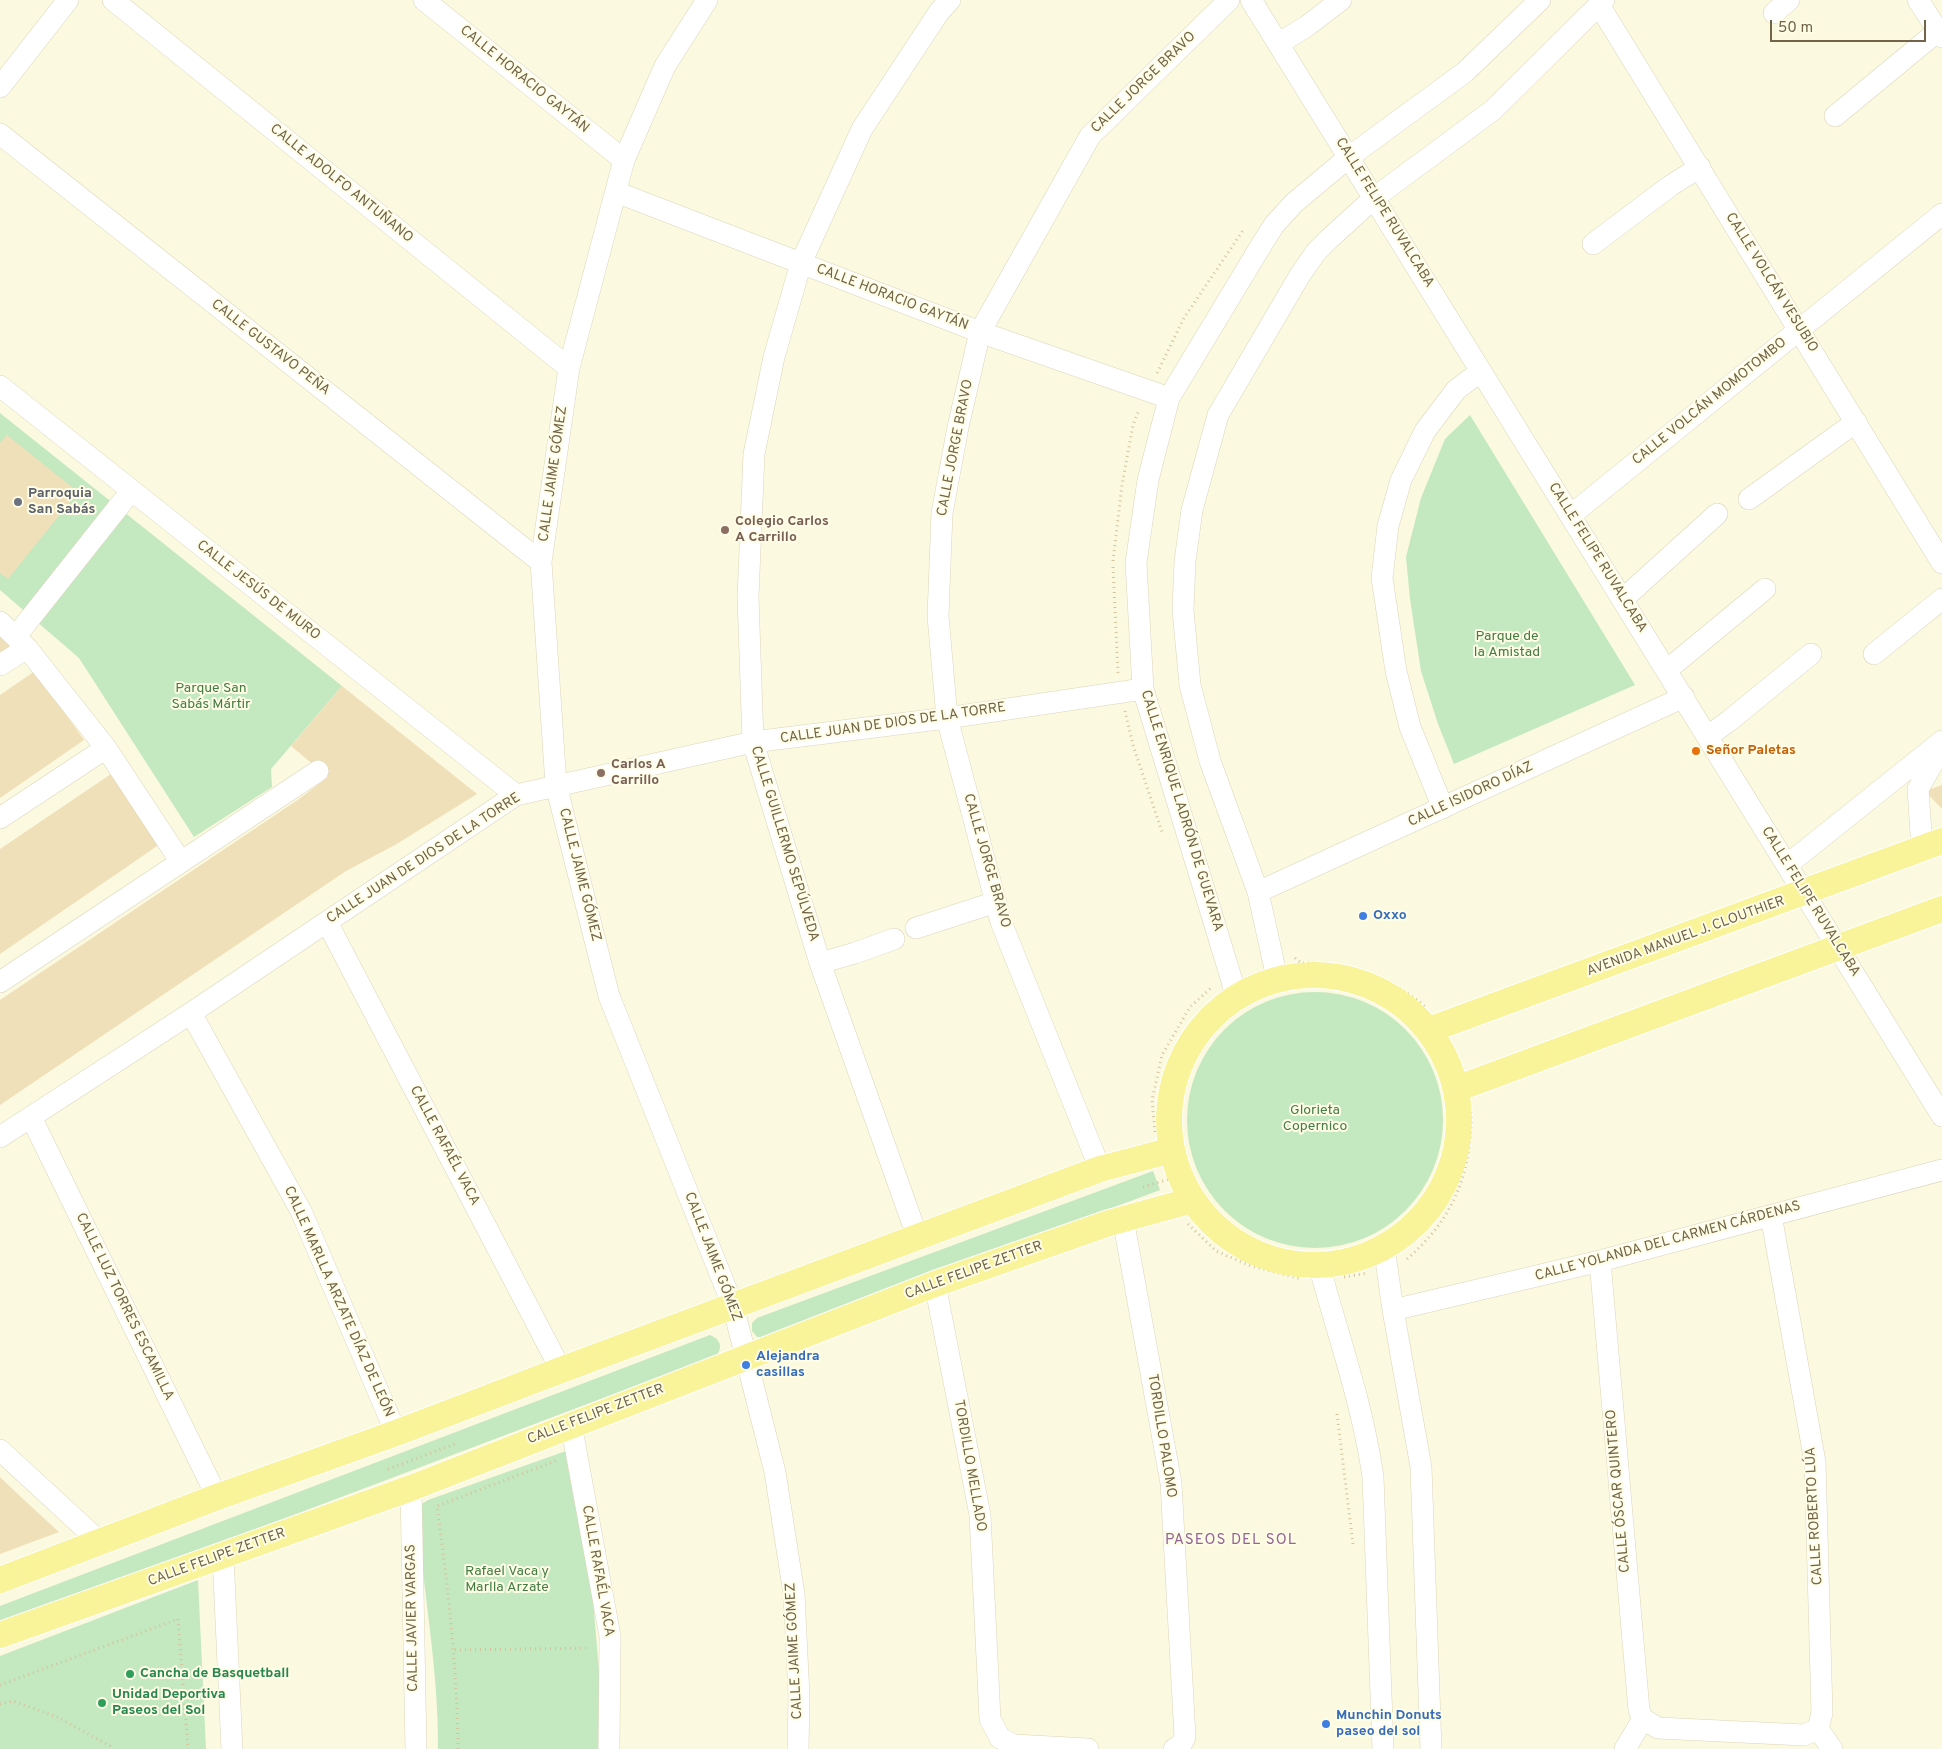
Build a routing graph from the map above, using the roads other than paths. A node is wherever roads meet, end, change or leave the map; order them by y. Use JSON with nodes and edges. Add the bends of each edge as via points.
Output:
{"nodes":[{"id":1,"x":68,"y":0,"type":"edge"},
{"id":2,"x":113,"y":0,"type":"edge"},
{"id":3,"x":424,"y":0,"type":"edge"},
{"id":4,"x":707,"y":0,"type":"edge"},
{"id":5,"x":950,"y":0,"type":"edge"},
{"id":6,"x":1229,"y":0,"type":"edge"},
{"id":7,"x":1251,"y":0,"type":"edge"},
{"id":8,"x":1341,"y":0,"type":"edge"},
{"id":9,"x":1540,"y":0,"type":"edge"},
{"id":10,"x":1918,"y":0,"type":"edge"},
{"id":11,"x":1602,"y":2,"type":"edge"},
{"id":12,"x":1940,"y":34,"type":"edge"},
{"id":13,"x":1278,"y":44,"type":"junction"},
{"id":14,"x":0,"y":87,"type":"edge"},
{"id":15,"x":1835,"y":116,"type":"dead end"},
{"id":16,"x":0,"y":134,"type":"edge"},
{"id":17,"x":1349,"y":157,"type":"junction"},
{"id":18,"x":624,"y":160,"type":"junction"},
{"id":19,"x":1700,"y":167,"type":"junction"},
{"id":20,"x":616,"y":192,"type":"junction"},
{"id":21,"x":1374,"y":198,"type":"junction"},
{"id":22,"x":1942,"y":214,"type":"edge"},
{"id":23,"x":1593,"y":244,"type":"dead end"},
{"id":24,"x":801,"y":263,"type":"junction"},
{"id":25,"x":1800,"y":329,"type":"junction"},
{"id":26,"x":980,"y":332,"type":"junction"},
{"id":27,"x":569,"y":368,"type":"junction"},
{"id":28,"x":1481,"y":371,"type":"junction"},
{"id":29,"x":0,"y":386,"type":"edge"},
{"id":30,"x":1169,"y":398,"type":"junction"},
{"id":31,"x":1856,"y":422,"type":"junction"},
{"id":32,"x":132,"y":491,"type":"junction"},
{"id":33,"x":1749,"y":499,"type":"dead end"},
{"id":34,"x":1717,"y":514,"type":"dead end"},
{"id":35,"x":1571,"y":515,"type":"junction"},
{"id":36,"x":541,"y":562,"type":"junction"},
{"id":37,"x":1942,"y":563,"type":"edge"},
{"id":38,"x":1765,"y":589,"type":"dead end"},
{"id":39,"x":1623,"y":599,"type":"junction"},
{"id":40,"x":1942,"y":599,"type":"edge"},
{"id":41,"x":0,"y":622,"type":"edge"},
{"id":42,"x":21,"y":642,"type":"junction"},
{"id":43,"x":1811,"y":654,"type":"dead end"},
{"id":44,"x":1874,"y":654,"type":"dead end"},
{"id":45,"x":0,"y":665,"type":"edge"},
{"id":46,"x":1667,"y":670,"type":"junction"},
{"id":47,"x":1143,"y":689,"type":"junction"},
{"id":48,"x":1684,"y":698,"type":"junction"},
{"id":49,"x":947,"y":718,"type":"junction"},
{"id":50,"x":1708,"y":736,"type":"junction"},
{"id":51,"x":1942,"y":741,"type":"edge"},
{"id":52,"x":753,"y":742,"type":"junction"},
{"id":53,"x":1942,"y":747,"type":"edge"},
{"id":54,"x":106,"y":748,"type":"junction"},
{"id":55,"x":318,"y":771,"type":"dead end"},
{"id":56,"x":556,"y":785,"type":"junction"},
{"id":57,"x":516,"y":795,"type":"junction"},
{"id":58,"x":1443,"y":808,"type":"junction"},
{"id":59,"x":0,"y":818,"type":"edge"},
{"id":60,"x":1932,"y":845,"type":"edge"},
{"id":61,"x":181,"y":862,"type":"junction"},
{"id":62,"x":1787,"y":865,"type":"junction"},
{"id":63,"x":1258,"y":892,"type":"junction"},
{"id":64,"x":1804,"y":893,"type":"junction"},
{"id":65,"x":996,"y":902,"type":"junction"},
{"id":66,"x":1942,"y":909,"type":"edge"},
{"id":67,"x":327,"y":922,"type":"junction"},
{"id":68,"x":916,"y":928,"type":"dead end"},
{"id":69,"x":894,"y":939,"type":"dead end"},
{"id":70,"x":1838,"y":948,"type":"junction"},
{"id":71,"x":820,"y":963,"type":"junction"},
{"id":72,"x":1277,"y":978,"type":"junction"},
{"id":73,"x":0,"y":982,"type":"edge"},
{"id":74,"x":1234,"y":997,"type":"junction"},
{"id":75,"x":192,"y":1013,"type":"junction"},
{"id":76,"x":1436,"y":1028,"type":"junction"},
{"id":77,"x":1461,"y":1087,"type":"junction"},
{"id":78,"x":1942,"y":1116,"type":"edge"},
{"id":79,"x":31,"y":1117,"type":"junction"},
{"id":80,"x":0,"y":1137,"type":"edge"},
{"id":81,"x":1172,"y":1150,"type":"junction"},
{"id":82,"x":1100,"y":1169,"type":"junction"},
{"id":83,"x":1942,"y":1170,"type":"edge"},
{"id":84,"x":1194,"y":1200,"type":"junction"},
{"id":85,"x":1771,"y":1215,"type":"junction"},
{"id":86,"x":1123,"y":1219,"type":"junction"},
{"id":87,"x":917,"y":1236,"type":"junction"},
{"id":88,"x":1386,"y":1258,"type":"junction"},
{"id":89,"x":1600,"y":1261,"type":"junction"},
{"id":90,"x":1321,"y":1272,"type":"junction"},
{"id":91,"x":935,"y":1284,"type":"junction"},
{"id":92,"x":733,"y":1306,"type":"junction"},
{"id":93,"x":1393,"y":1310,"type":"junction"},
{"id":94,"x":747,"y":1358,"type":"junction"},
{"id":95,"x":561,"y":1370,"type":"junction"},
{"id":96,"x":571,"y":1424,"type":"junction"},
{"id":97,"x":396,"y":1433,"type":"junction"},
{"id":98,"x":0,"y":1450,"type":"edge"},
{"id":99,"x":411,"y":1488,"type":"junction"},
{"id":100,"x":218,"y":1497,"type":"junction"},
{"id":101,"x":101,"y":1543,"type":"junction"},
{"id":102,"x":223,"y":1556,"type":"junction"},
{"id":103,"x":0,"y":1580,"type":"edge"},
{"id":104,"x":0,"y":1635,"type":"edge"},
{"id":105,"x":1643,"y":1719,"type":"junction"},
{"id":106,"x":1818,"y":1729,"type":"junction"},
{"id":107,"x":1177,"y":1747,"type":"edge"},
{"id":108,"x":232,"y":1749,"type":"edge"},
{"id":109,"x":416,"y":1749,"type":"edge"},
{"id":110,"x":609,"y":1749,"type":"edge"},
{"id":111,"x":798,"y":1749,"type":"edge"},
{"id":112,"x":1088,"y":1749,"type":"edge"},
{"id":113,"x":1383,"y":1749,"type":"edge"},
{"id":114,"x":1432,"y":1749,"type":"edge"},
{"id":115,"x":1625,"y":1749,"type":"edge"},
{"id":116,"x":1832,"y":1749,"type":"edge"}],
"edges":[{"from":1,"to":14,"type":"street"},
{"from":2,"to":27,"type":"street","name":"CALLE ADOLFO ANTUÑANO"},
{"from":3,"to":18,"type":"street","name":"CALLE HORACIO GAYTÁN"},
{"from":4,"to":18,"type":"street","name":"CALLE JAIME GÓMEZ","via":[[666,66]]},
{"from":5,"to":24,"type":"street","name":"CALLE GUILLERMO SEPÚLVEDA","via":[[862,130]]},
{"from":6,"to":26,"type":"street","name":"CALLE JORGE BRAVO","via":[[1090,136]]},
{"from":7,"to":13,"type":"street","name":"CALLE FELIPE RUVALCABA"},
{"from":8,"to":13,"type":"street"},
{"from":9,"to":17,"type":"street","name":"CALLE ENRIQUE LADRÓN DE GUEVARA","via":[[1465,72]]},
{"from":10,"to":12,"type":"street"},
{"from":11,"to":19,"type":"street","name":"CALLE VOLCÁN VESUBIO"},
{"from":11,"to":21,"type":"street","via":[[1493,110]]},
{"from":12,"to":15,"type":"street"},
{"from":13,"to":17,"type":"street","name":"CALLE FELIPE RUVALCABA"},
{"from":16,"to":36,"type":"street","name":"CALLE GUSTAVO PEÑA"},
{"from":17,"to":21,"type":"street","name":"CALLE FELIPE RUVALCABA"},
{"from":17,"to":30,"type":"street","name":"CALLE ENRIQUE LADRÓN DE GUEVARA","via":[[1294,203],[1274,225]]},
{"from":18,"to":20,"type":"street","name":"CALLE JAIME GÓMEZ"},
{"from":19,"to":23,"type":"street"},
{"from":19,"to":25,"type":"street","name":"CALLE VOLCÁN VESUBIO"},
{"from":20,"to":24,"type":"street","name":"CALLE HORACIO GAYTÁN"},
{"from":20,"to":27,"type":"street","name":"CALLE JAIME GÓMEZ"},
{"from":21,"to":28,"type":"street","name":"CALLE FELIPE RUVALCABA"},
{"from":21,"to":63,"type":"street","via":[[1329,239],[1300,275],[1218,415],[1192,510],[1183,610],[1190,685],[1210,761]]},
{"from":22,"to":25,"type":"street","name":"CALLE VOLCÁN MOMOTOMBO"},
{"from":24,"to":26,"type":"street","name":"CALLE HORACIO GAYTÁN"},
{"from":24,"to":52,"type":"street","name":"CALLE GUILLERMO SEPÚLVEDA","via":[[774,357],[754,454],[748,597]]},
{"from":25,"to":31,"type":"street","name":"CALLE VOLCÁN VESUBIO"},
{"from":25,"to":35,"type":"street","name":"CALLE VOLCÁN MOMOTOMBO"},
{"from":26,"to":30,"type":"street","name":"CALLE HORACIO GAYTÁN"},
{"from":26,"to":49,"type":"street","name":"CALLE JORGE BRAVO","via":[[942,513],[938,616]]},
{"from":27,"to":36,"type":"street","name":"CALLE JAIME GÓMEZ"},
{"from":28,"to":35,"type":"street","name":"CALLE FELIPE RUVALCABA"},
{"from":28,"to":58,"type":"street","via":[[1456,390],[1425,431],[1401,480],[1388,526],[1382,578],[1396,671],[1408,718]]},
{"from":29,"to":32,"type":"street","name":"CALLE JESÚS DE MURO"},
{"from":30,"to":47,"type":"street","name":"CALLE ENRIQUE LADRÓN DE GUEVARA","via":[[1148,480],[1136,563]]},
{"from":31,"to":33,"type":"street"},
{"from":31,"to":37,"type":"street","name":"CALLE VOLCÁN VESUBIO"},
{"from":32,"to":42,"type":"street"},
{"from":32,"to":57,"type":"street","name":"CALLE JESÚS DE MURO"},
{"from":34,"to":39,"type":"street"},
{"from":35,"to":39,"type":"street","name":"CALLE FELIPE RUVALCABA"},
{"from":36,"to":56,"type":"street","name":"CALLE JAIME GÓMEZ"},
{"from":38,"to":46,"type":"street"},
{"from":39,"to":46,"type":"street","name":"CALLE FELIPE RUVALCABA"},
{"from":40,"to":44,"type":"street"},
{"from":41,"to":42,"type":"street"},
{"from":42,"to":45,"type":"street"},
{"from":42,"to":54,"type":"street"},
{"from":43,"to":50,"type":"street"},
{"from":46,"to":48,"type":"street","name":"CALLE FELIPE RUVALCABA"},
{"from":47,"to":49,"type":"street","name":"CALLE JUAN DE DIOS DE LA TORRE"},
{"from":47,"to":74,"type":"street","name":"CALLE ENRIQUE LADRÓN DE GUEVARA"},
{"from":48,"to":50,"type":"street","name":"CALLE FELIPE RUVALCABA"},
{"from":48,"to":58,"type":"street","name":"CALLE ISIDORO DÍAZ"},
{"from":49,"to":52,"type":"street","name":"CALLE JUAN DE DIOS DE LA TORRE"},
{"from":49,"to":65,"type":"street","name":"CALLE JORGE BRAVO"},
{"from":50,"to":62,"type":"street","name":"CALLE FELIPE RUVALCABA"},
{"from":51,"to":62,"type":"street"},
{"from":52,"to":56,"type":"street","name":"CALLE JUAN DE DIOS DE LA TORRE"},
{"from":52,"to":71,"type":"street","name":"CALLE GUILLERMO SEPÚLVEDA"},
{"from":53,"to":60,"type":"street","via":[[1918,789]]},
{"from":54,"to":59,"type":"street"},
{"from":54,"to":61,"type":"street"},
{"from":55,"to":61,"type":"street"},
{"from":56,"to":57,"type":"street","name":"CALLE JUAN DE DIOS DE LA TORRE"},
{"from":56,"to":92,"type":"street","name":"CALLE JAIME GÓMEZ","via":[[610,996]]},
{"from":57,"to":67,"type":"street","name":"CALLE JUAN DE DIOS DE LA TORRE"},
{"from":58,"to":63,"type":"street","name":"CALLE ISIDORO DÍAZ"},
{"from":60,"to":64,"type":"main road","name":"AVENIDA MANUEL J. CLOUTHIER"},
{"from":61,"to":73,"type":"street"},
{"from":62,"to":64,"type":"street","name":"CALLE FELIPE RUVALCABA"},
{"from":63,"to":72,"type":"street"},
{"from":64,"to":70,"type":"street","name":"CALLE FELIPE RUVALCABA"},
{"from":64,"to":76,"type":"main road","name":"AVENIDA MANUEL J. CLOUTHIER"},
{"from":65,"to":68,"type":"street"},
{"from":65,"to":82,"type":"street","name":"CALLE JORGE BRAVO","via":[[1001,922]]},
{"from":66,"to":70,"type":"main road"},
{"from":67,"to":75,"type":"street","name":"CALLE JUAN DE DIOS DE LA TORRE"},
{"from":67,"to":95,"type":"street","name":"CALLE RAFAÉL VACA"},
{"from":69,"to":71,"type":"street"},
{"from":70,"to":77,"type":"main road"},
{"from":70,"to":78,"type":"street","name":"CALLE FELIPE RUVALCABA"},
{"from":71,"to":87,"type":"street","name":"CALLE GUILLERMO SEPÚLVEDA"},
{"from":72,"to":74,"type":"main road"},
{"from":72,"to":76,"type":"main road","via":[[1333,975],[1360,982],[1386,993]]},
{"from":74,"to":81,"type":"main road","via":[[1208,1020],[1187,1048],[1174,1080],[1169,1115]]},
{"from":75,"to":79,"type":"street","name":"CALLE JUAN DE DIOS DE LA TORRE"},
{"from":75,"to":97,"type":"street","name":"CALLE MARLLA ARZATE DÍAZ DE LEÓN","via":[[301,1211]]},
{"from":76,"to":77,"type":"main road","via":[[1441,1049]]},
{"from":77,"to":88,"type":"main road","via":[[1457,1149],[1448,1178],[1433,1204]]},
{"from":79,"to":80,"type":"street","name":"CALLE JUAN DE DIOS DE LA TORRE"},
{"from":79,"to":100,"type":"street","name":"CALLE LUZ TORRES ESCAMILLA"},
{"from":81,"to":82,"type":"main road"},
{"from":81,"to":84,"type":"main road","via":[[1180,1176]]},
{"from":82,"to":87,"type":"main road"},
{"from":83,"to":85,"type":"street","name":"CALLE YOLANDA DEL CARMEN CÁRDENAS"},
{"from":84,"to":86,"type":"main road","name":"CALLE FELIPE ZETTER"},
{"from":84,"to":90,"type":"main road","via":[[1212,1222],[1235,1241],[1261,1255]]},
{"from":85,"to":89,"type":"street","name":"CALLE YOLANDA DEL CARMEN CÁRDENAS"},
{"from":85,"to":106,"type":"street","name":"CALLE ROBERTO LÚA","via":[[1815,1462],[1822,1713]]},
{"from":86,"to":91,"type":"main road","name":"CALLE FELIPE ZETTER"},
{"from":86,"to":107,"type":"street","name":"TORDILLO PALOMO","via":[[1171,1483],[1185,1737]]},
{"from":87,"to":92,"type":"main road"},
{"from":88,"to":90,"type":"main road","via":[[1355,1260]]},
{"from":88,"to":93,"type":"street"},
{"from":89,"to":93,"type":"street","name":"CALLE YOLANDA DEL CARMEN CÁRDENAS"},
{"from":89,"to":105,"type":"street","name":"CALLE ÓSCAR QUINTERO","via":[[1636,1700]]},
{"from":90,"to":113,"type":"street","via":[[1363,1418],[1372,1469]]},
{"from":91,"to":94,"type":"main road","name":"CALLE FELIPE ZETTER"},
{"from":91,"to":112,"type":"street","name":"TORDILLO MELLADO","via":[[980,1514],[990,1719],[1000,1738],[1014,1745]]},
{"from":92,"to":94,"type":"street","name":"CALLE JAIME GÓMEZ"},
{"from":92,"to":95,"type":"main road"},
{"from":93,"to":114,"type":"street","via":[[1421,1466]]},
{"from":94,"to":96,"type":"main road","name":"CALLE FELIPE ZETTER"},
{"from":94,"to":111,"type":"street","name":"CALLE JAIME GÓMEZ","via":[[775,1472],[794,1594],[800,1696]]},
{"from":95,"to":97,"type":"main road"},
{"from":96,"to":99,"type":"main road","name":"CALLE FELIPE ZETTER"},
{"from":96,"to":110,"type":"street","name":"CALLE RAFAÉL VACA","via":[[610,1636]]},
{"from":97,"to":100,"type":"main road"},
{"from":98,"to":101,"type":"street"},
{"from":99,"to":102,"type":"main road","name":"CALLE FELIPE ZETTER"},
{"from":99,"to":109,"type":"street","name":"CALLE JAVIER VARGAS"},
{"from":100,"to":101,"type":"main road"},
{"from":101,"to":103,"type":"main road"},
{"from":102,"to":104,"type":"main road","name":"CALLE FELIPE ZETTER"},
{"from":102,"to":108,"type":"street"},
{"from":105,"to":106,"type":"street","via":[[1658,1728],[1804,1735]]},
{"from":105,"to":115,"type":"street"},
{"from":106,"to":116,"type":"street"}]}
